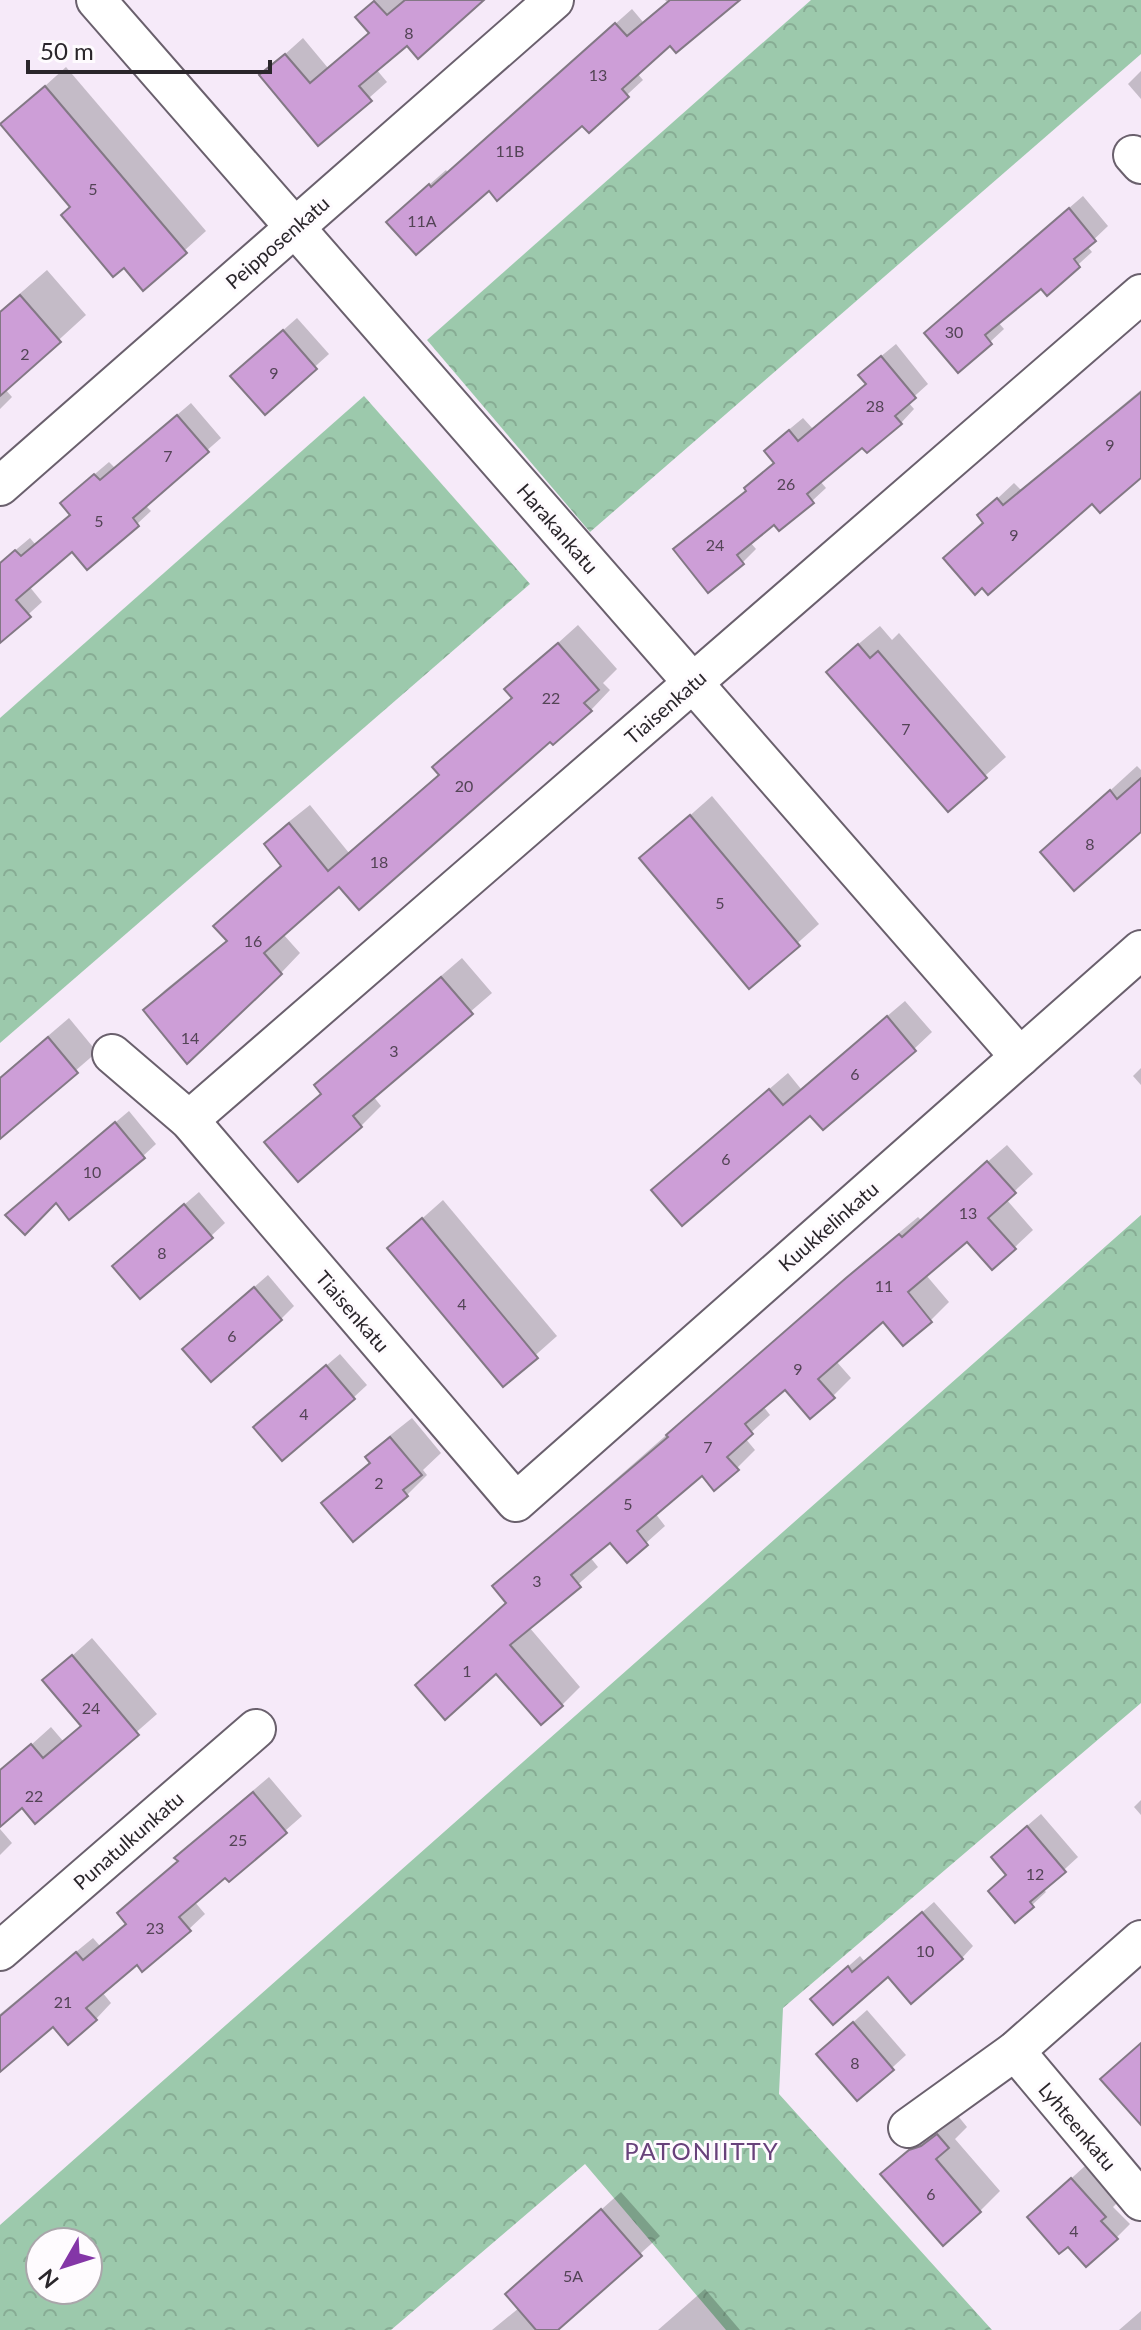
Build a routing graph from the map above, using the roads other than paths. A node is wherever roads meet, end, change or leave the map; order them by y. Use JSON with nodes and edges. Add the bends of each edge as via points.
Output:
{"nodes":[{"id":1,"x":96,"y":0,"type":"edge"},
{"id":2,"x":554,"y":0,"type":"edge"},
{"id":3,"x":294,"y":227,"type":"junction"},
{"id":4,"x":1141,"y":294,"type":"edge"},
{"id":5,"x":0,"y":486,"type":"edge"},
{"id":6,"x":693,"y":683,"type":"junction"},
{"id":7,"x":1141,"y":950,"type":"edge"},
{"id":8,"x":112,"y":1054,"type":"dead end"},
{"id":9,"x":1020,"y":1057,"type":"junction"},
{"id":10,"x":189,"y":1120,"type":"junction"},
{"id":11,"x":516,"y":1502,"type":"joint"},
{"id":12,"x":256,"y":1729,"type":"dead end"},
{"id":13,"x":1141,"y":1940,"type":"edge"},
{"id":14,"x":0,"y":1951,"type":"edge"},
{"id":15,"x":1015,"y":2051,"type":"junction"},
{"id":16,"x":908,"y":2128,"type":"dead end"},
{"id":17,"x":1141,"y":2201,"type":"edge"}],
"edges":[{"from":1,"to":3,"type":"street","name":"Harakankatu"},
{"from":2,"to":3,"type":"street","name":"Peipposenkatu"},
{"from":3,"to":5,"type":"street","name":"Peipposenkatu"},
{"from":3,"to":6,"type":"street","name":"Harakankatu"},
{"from":4,"to":6,"type":"street","name":"Tiaisenkatu"},
{"from":6,"to":9,"type":"street","name":"Harakankatu"},
{"from":6,"to":10,"type":"street","name":"Tiaisenkatu"},
{"from":7,"to":9,"type":"street","name":"Kuukkelinkatu"},
{"from":8,"to":10,"type":"street","name":"Tiaisenkatu"},
{"from":9,"to":11,"type":"street","name":"Kuukkelinkatu"},
{"from":10,"to":11,"type":"street","name":"Tiaisenkatu"},
{"from":12,"to":14,"type":"street","name":"Punatulkunkatu"},
{"from":13,"to":15,"type":"street"},
{"from":15,"to":16,"type":"street"},
{"from":15,"to":17,"type":"street","name":"Lyhteenkatu"}]}
